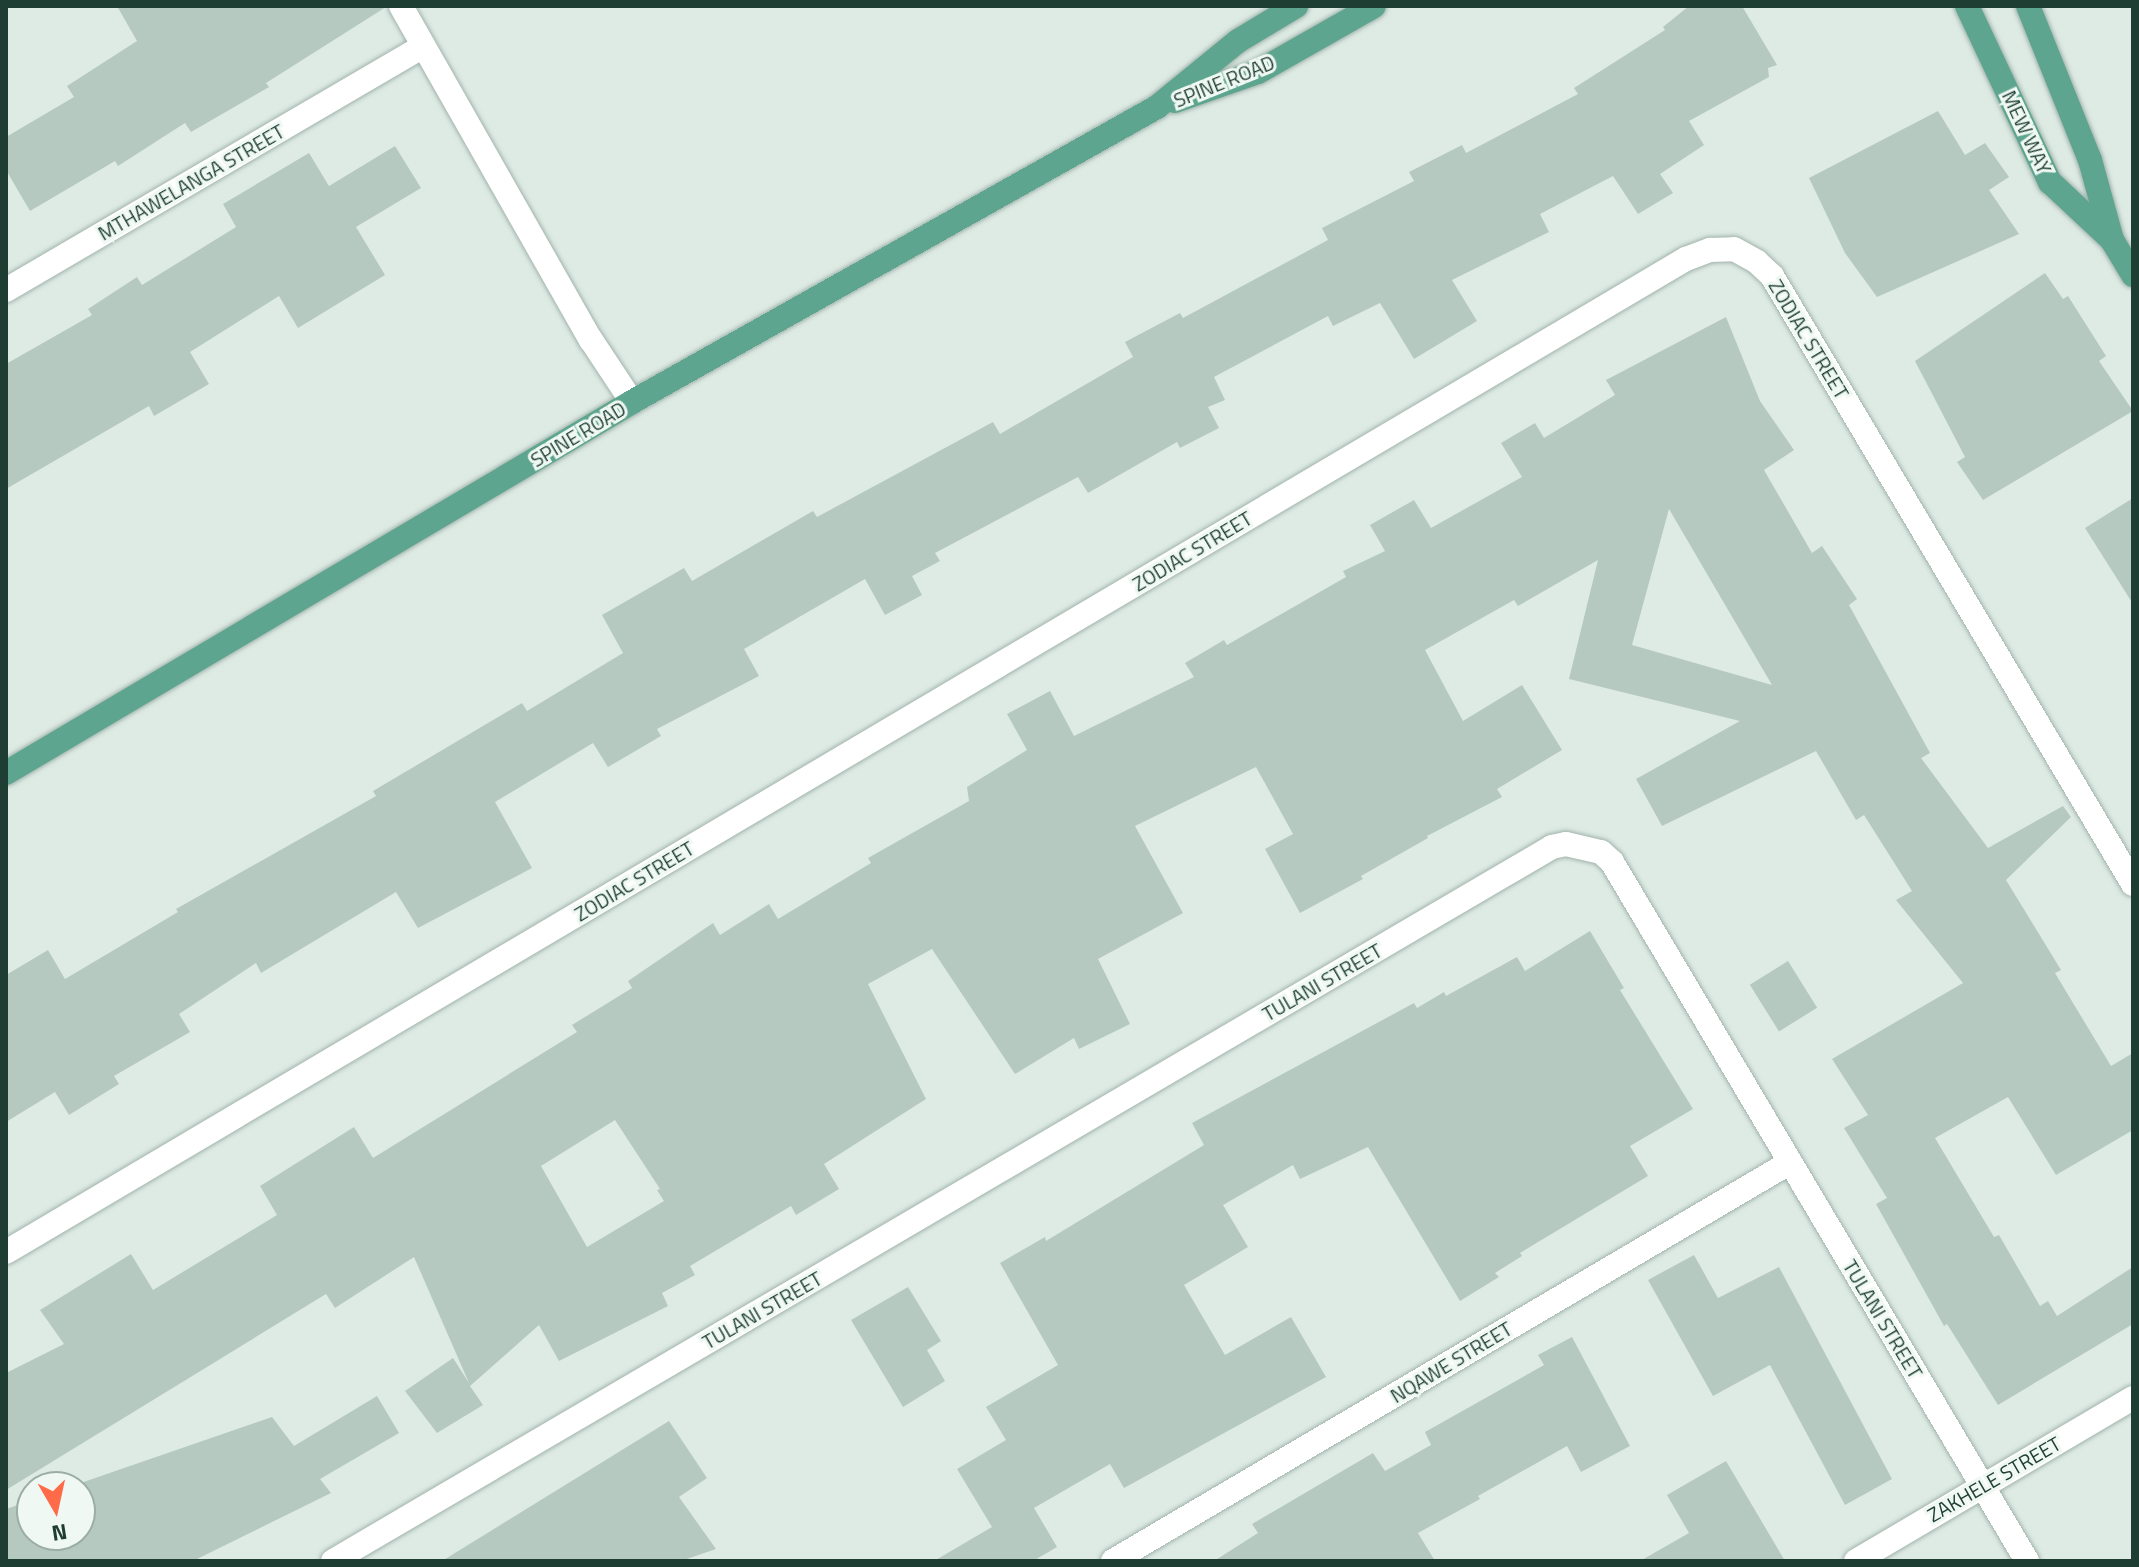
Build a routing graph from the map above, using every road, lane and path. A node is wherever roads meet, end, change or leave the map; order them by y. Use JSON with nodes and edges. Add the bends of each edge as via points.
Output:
{"nodes":[{"id":1,"x":401,"y":6,"type":"edge"},
{"id":2,"x":1296,"y":6,"type":"edge"},
{"id":3,"x":1374,"y":6,"type":"edge"},
{"id":4,"x":1967,"y":6,"type":"edge"},
{"id":5,"x":2028,"y":6,"type":"edge"},
{"id":6,"x":422,"y":47,"type":"junction"},
{"id":7,"x":1157,"y":107,"type":"junction"},
{"id":8,"x":2112,"y":240,"type":"junction"},
{"id":9,"x":2133,"y":275,"type":"edge"},
{"id":10,"x":6,"y":290,"type":"edge"},
{"id":11,"x":632,"y":402,"type":"junction"},
{"id":12,"x":6,"y":773,"type":"edge"},
{"id":13,"x":2133,"y":884,"type":"edge"},
{"id":14,"x":1789,"y":1163,"type":"junction"},
{"id":15,"x":6,"y":1252,"type":"edge"},
{"id":16,"x":2133,"y":1398,"type":"edge"},
{"id":17,"x":1983,"y":1484,"type":"junction"},
{"id":18,"x":333,"y":1561,"type":"edge"},
{"id":19,"x":1113,"y":1561,"type":"edge"},
{"id":20,"x":1856,"y":1561,"type":"edge"},
{"id":21,"x":2027,"y":1561,"type":"edge"}],
"edges":[{"from":1,"to":6,"type":"street"},
{"from":2,"to":7,"type":"main road","name":"SPINE ROAD","via":[[1238,41]]},
{"from":3,"to":7,"type":"main road","name":"SPINE ROAD","via":[[1258,72]]},
{"from":4,"to":8,"type":"main road","name":"MEW WAY","via":[[2050,182]]},
{"from":5,"to":8,"type":"main road","name":"MEW WAY","via":[[2090,160]]},
{"from":6,"to":10,"type":"street","name":"MTHAWELANGA STREET"},
{"from":6,"to":11,"type":"street"},
{"from":7,"to":11,"type":"main road","name":"SPINE ROAD"},
{"from":8,"to":9,"type":"main road","name":"MEW WAY"},
{"from":11,"to":12,"type":"main road","name":"SPINE ROAD"},
{"from":13,"to":15,"type":"street","name":"ZODIAC STREET","via":[[1772,276],[1734,249],[1710,250],[1672,267]]},
{"from":14,"to":17,"type":"street","name":"TULANI STREET"},
{"from":14,"to":18,"type":"street","name":"TULANI STREET","via":[[1612,862],[1579,845],[1552,847]]},
{"from":14,"to":19,"type":"street","name":"NQAWE STREET"},
{"from":16,"to":17,"type":"street","name":"ZAKHELE STREET"},
{"from":17,"to":20,"type":"street","name":"ZAKHELE STREET"},
{"from":17,"to":21,"type":"street","name":"TULANI STREET"}]}
